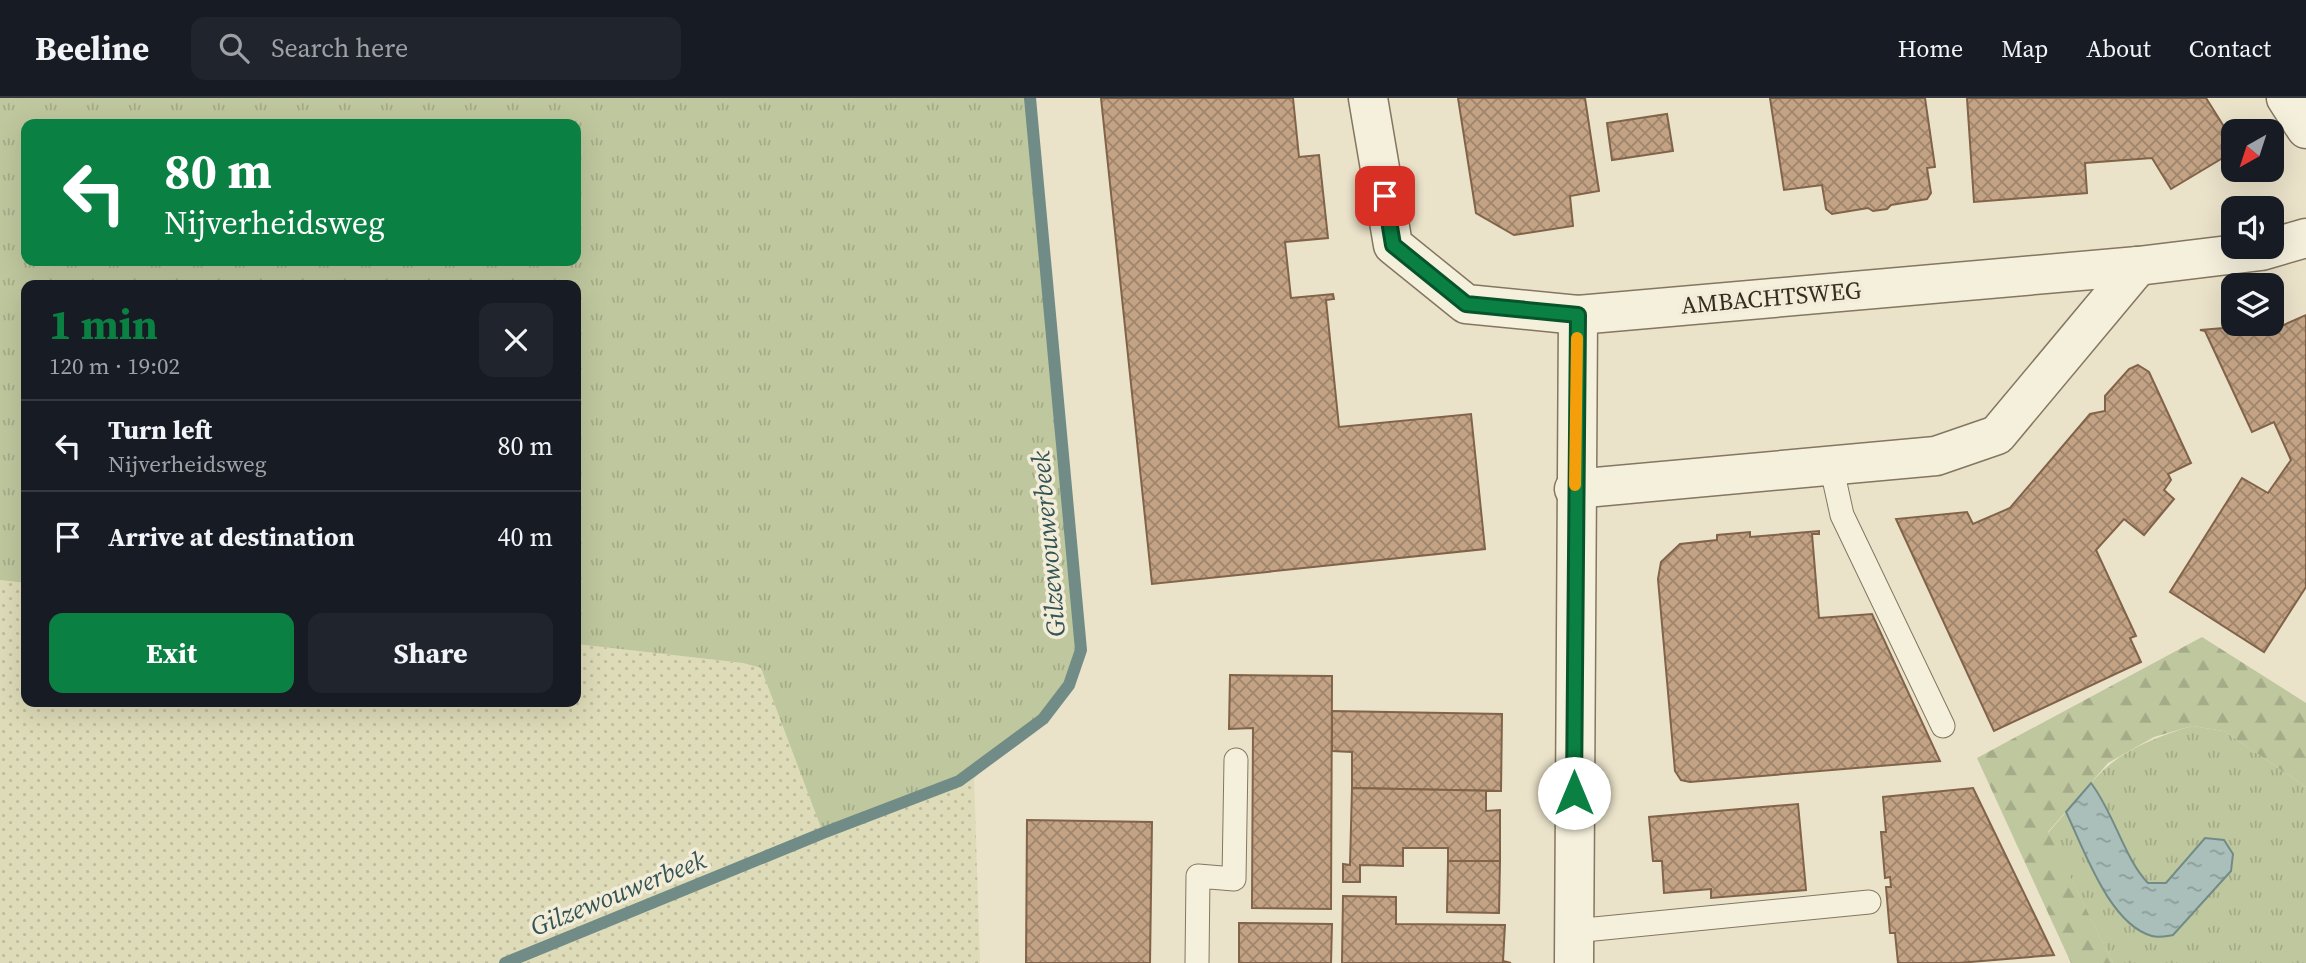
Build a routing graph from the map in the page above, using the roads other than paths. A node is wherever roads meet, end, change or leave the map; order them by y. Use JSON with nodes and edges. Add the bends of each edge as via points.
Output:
{"nodes":[{"id":1,"x":1368,"y":98,"type":"edge"},
{"id":2,"x":2286,"y":98,"type":"edge"},
{"id":3,"x":2306,"y":129,"type":"edge"},
{"id":4,"x":2306,"y":238,"type":"edge"},
{"id":5,"x":2138,"y":266,"type":"junction"},
{"id":6,"x":1578,"y":315,"type":"junction"},
{"id":7,"x":1832,"y":465,"type":"junction"},
{"id":8,"x":1574,"y":489,"type":"junction"},
{"id":9,"x":1943,"y":726,"type":"dead end"},
{"id":10,"x":1236,"y":760,"type":"dead end"},
{"id":11,"x":1869,"y":902,"type":"dead end"},
{"id":12,"x":1574,"y":947,"type":"edge"},
{"id":13,"x":1197,"y":963,"type":"edge"}],
"edges":[{"from":1,"to":6,"type":"street","name":"AMBACHTSWEG","via":[[1393,245],[1466,304]]},
{"from":2,"to":3,"type":"street"},
{"from":4,"to":5,"type":"street","name":"AMBACHTSWEG","via":[[2261,251]]},
{"from":5,"to":6,"type":"street","name":"AMBACHTSWEG"},
{"from":5,"to":7,"type":"street","via":[[1997,435],[1936,456]]},
{"from":6,"to":8,"type":"street"},
{"from":7,"to":8,"type":"street"},
{"from":7,"to":9,"type":"lane","via":[[1842,515]]},
{"from":8,"to":12,"type":"street"},
{"from":10,"to":13,"type":"lane","via":[[1234,879],[1198,876]]},
{"from":11,"to":12,"type":"lane"}]}
